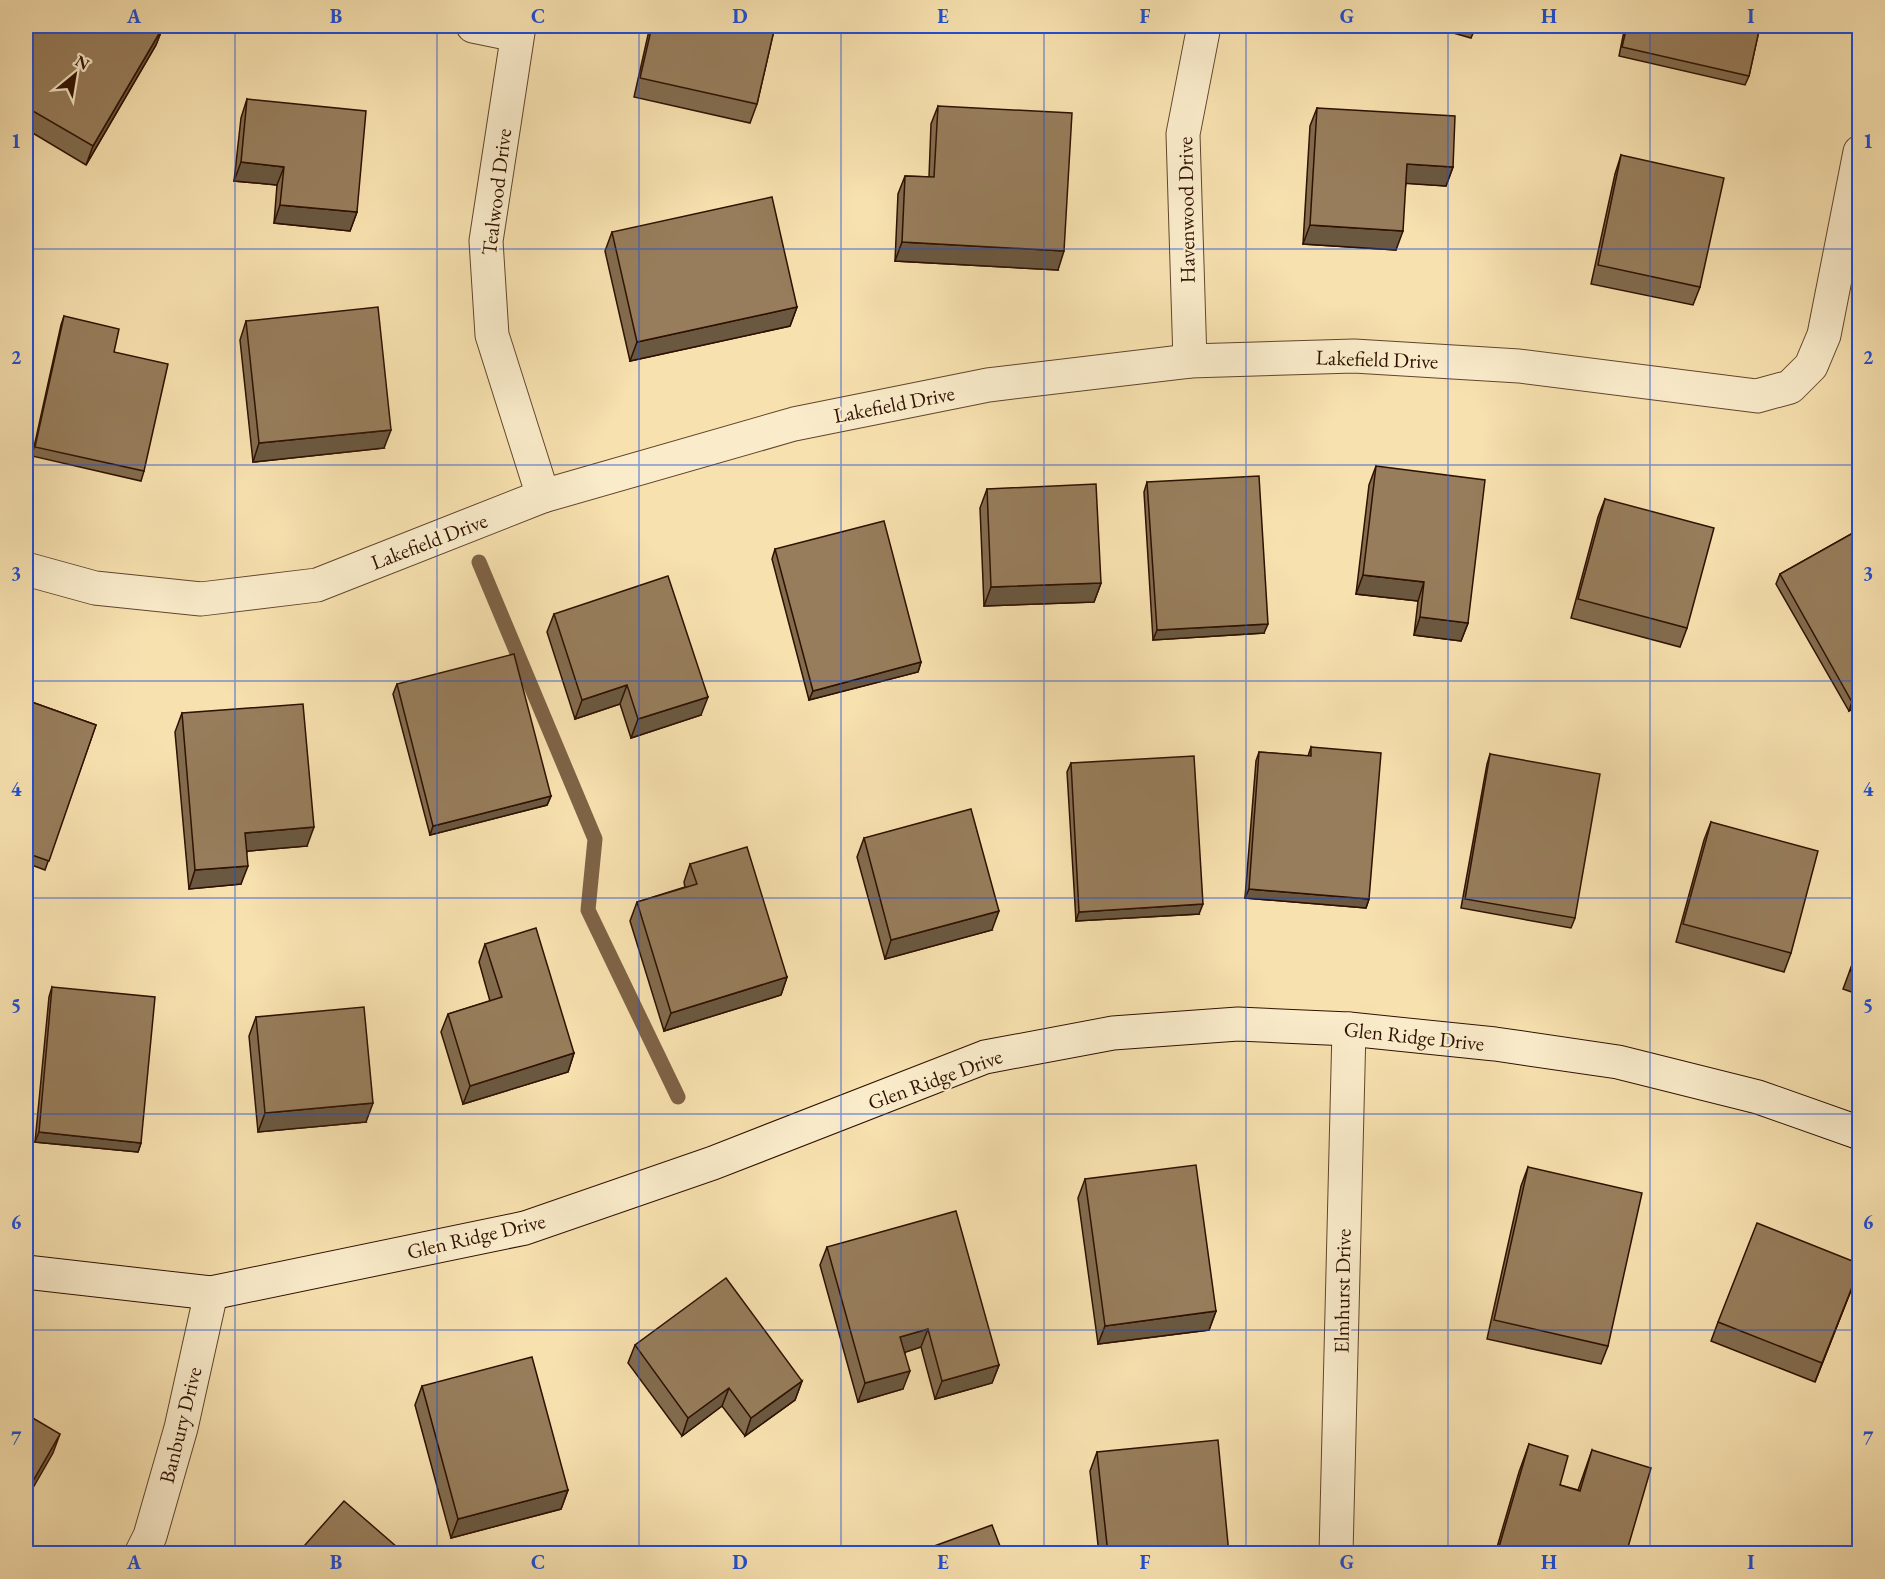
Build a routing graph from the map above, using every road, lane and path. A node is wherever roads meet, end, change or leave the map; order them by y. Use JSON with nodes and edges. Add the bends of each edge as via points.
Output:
{"nodes":[{"id":1,"x":474,"y":26,"type":"edge"},
{"id":2,"x":1204,"y":26,"type":"edge"},
{"id":3,"x":518,"y":30,"type":"edge"},
{"id":4,"x":1860,"y":152,"type":"edge"},
{"id":5,"x":1190,"y":361,"type":"junction"},
{"id":6,"x":543,"y":496,"type":"junction"},
{"id":7,"x":26,"y":569,"type":"edge"},
{"id":8,"x":1349,"y":1029,"type":"junction"},
{"id":9,"x":1860,"y":1133,"type":"edge"},
{"id":10,"x":26,"y":1272,"type":"edge"},
{"id":11,"x":211,"y":1293,"type":"junction"},
{"id":12,"x":141,"y":1554,"type":"edge"},
{"id":13,"x":1336,"y":1554,"type":"edge"}],
"edges":[{"from":1,"to":3,"type":"street"},
{"from":2,"to":5,"type":"street","name":"Havenwood Drive","via":[[1183,134]]},
{"from":3,"to":6,"type":"street","name":"Tealwood Drive","via":[[486,241],[492,335]]},
{"from":4,"to":5,"type":"street","name":"Lakefield Drive","via":[[1824,335],[1811,366],[1790,387],[1757,396],[1520,366],[1354,356]]},
{"from":5,"to":6,"type":"street","name":"Lakefield Drive","via":[[988,385],[794,423]]},
{"from":6,"to":7,"type":"street","name":"Lakefield Drive","via":[[317,585],[201,599],[95,588]]},
{"from":8,"to":9,"type":"street","name":"Glen Ridge Drive","via":[[1618,1062],[1758,1097]]},
{"from":8,"to":11,"type":"street","name":"Glen Ridge Drive","via":[[1238,1024],[1124,1032],[985,1058],[713,1163],[525,1228]]},
{"from":8,"to":13,"type":"street","name":"Elmhurst Drive"},
{"from":10,"to":11,"type":"street","name":"Glen Ridge Drive"},
{"from":11,"to":12,"type":"street","name":"Banbury Drive","via":[[181,1428],[150,1536]]}]}
